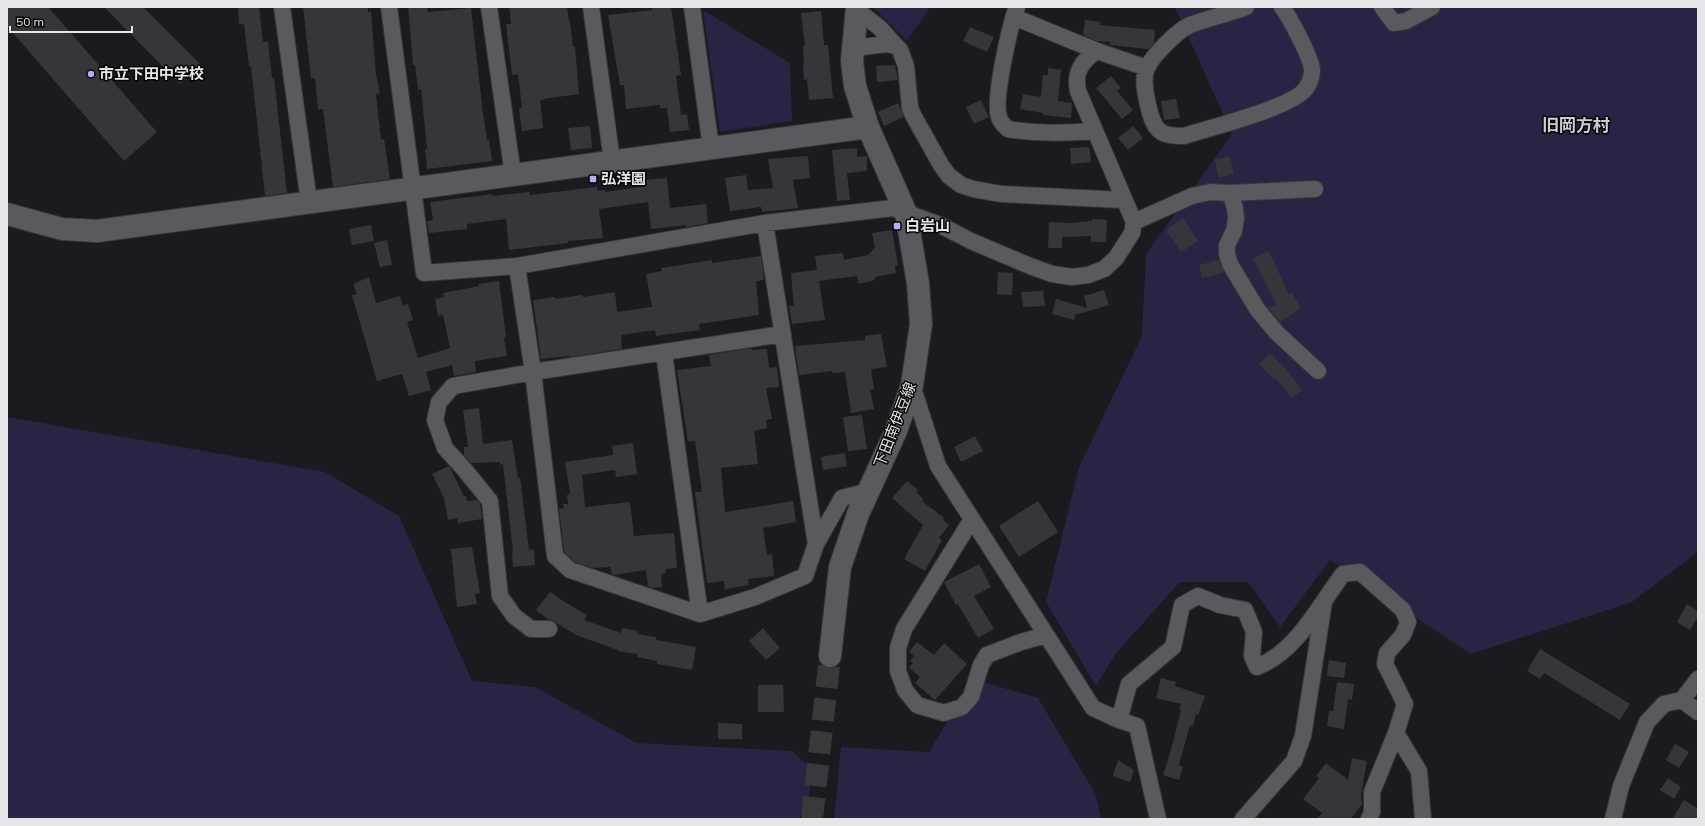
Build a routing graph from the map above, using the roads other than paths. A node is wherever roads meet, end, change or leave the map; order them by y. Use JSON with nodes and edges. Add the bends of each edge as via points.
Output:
{"nodes":[{"id":1,"x":282,"y":7,"type":"edge"},
{"id":2,"x":389,"y":7,"type":"edge"},
{"id":3,"x":489,"y":7,"type":"edge"},
{"id":4,"x":591,"y":7,"type":"edge"},
{"id":5,"x":692,"y":7,"type":"edge"},
{"id":6,"x":1246,"y":7,"type":"edge"},
{"id":7,"x":1282,"y":7,"type":"edge"},
{"id":8,"x":1382,"y":7,"type":"edge"},
{"id":9,"x":1432,"y":7,"type":"edge"},
{"id":10,"x":857,"y":9,"type":"edge"},
{"id":11,"x":1016,"y":12,"type":"edge"},
{"id":12,"x":1215,"y":12,"type":"edge"},
{"id":13,"x":896,"y":46,"type":"junction"},
{"id":14,"x":854,"y":48,"type":"junction"},
{"id":15,"x":1097,"y":51,"type":"junction"},
{"id":16,"x":1147,"y":68,"type":"junction"},
{"id":17,"x":868,"y":127,"type":"junction"},
{"id":18,"x":1095,"y":131,"type":"junction"},
{"id":19,"x":711,"y":148,"type":"junction"},
{"id":20,"x":612,"y":161,"type":"junction"},
{"id":21,"x":513,"y":175,"type":"junction"},
{"id":22,"x":412,"y":189,"type":"junction"},
{"id":23,"x":1315,"y":189,"type":"dead end"},
{"id":24,"x":1230,"y":193,"type":"junction"},
{"id":25,"x":1124,"y":200,"type":"junction"},
{"id":26,"x":308,"y":202,"type":"junction"},
{"id":27,"x":906,"y":213,"type":"junction"},
{"id":28,"x":7,"y":214,"type":"edge"},
{"id":29,"x":1134,"y":222,"type":"junction"},
{"id":30,"x":765,"y":223,"type":"junction"},
{"id":31,"x":517,"y":266,"type":"junction"},
{"id":32,"x":783,"y":334,"type":"junction"},
{"id":33,"x":664,"y":353,"type":"junction"},
{"id":34,"x":1318,"y":370,"type":"dead end"},
{"id":35,"x":533,"y":372,"type":"junction"},
{"id":36,"x":912,"y":385,"type":"junction"},
{"id":37,"x":869,"y":492,"type":"junction"},
{"id":38,"x":972,"y":519,"type":"junction"},
{"id":39,"x":816,"y":544,"type":"junction"},
{"id":40,"x":1325,"y":599,"type":"junction"},
{"id":41,"x":700,"y":614,"type":"junction"},
{"id":42,"x":549,"y":629,"type":"dead end"},
{"id":43,"x":1046,"y":635,"type":"junction"},
{"id":44,"x":830,"y":656,"type":"tunnel mouth"},
{"id":45,"x":1698,"y":679,"type":"edge"},
{"id":46,"x":1682,"y":700,"type":"junction"},
{"id":47,"x":1698,"y":712,"type":"edge"},
{"id":48,"x":1119,"y":720,"type":"junction"},
{"id":49,"x":1396,"y":734,"type":"junction"},
{"id":50,"x":1158,"y":819,"type":"edge"},
{"id":51,"x":1243,"y":819,"type":"edge"},
{"id":52,"x":1369,"y":819,"type":"edge"},
{"id":53,"x":1423,"y":819,"type":"edge"},
{"id":54,"x":1613,"y":819,"type":"edge"}],
"edges":[{"from":1,"to":26,"type":"street"},
{"from":2,"to":22,"type":"street"},
{"from":3,"to":21,"type":"street"},
{"from":4,"to":20,"type":"street"},
{"from":5,"to":19,"type":"street"},
{"from":6,"to":12,"type":"street"},
{"from":7,"to":16,"type":"street","via":[[1309,58],[1312,70],[1307,88],[1298,96],[1274,107],[1184,136],[1161,133],[1150,114],[1144,80]]},
{"from":8,"to":9,"type":"street","via":[[1394,23],[1406,21]]},
{"from":10,"to":13,"type":"street","via":[[880,28]]},
{"from":10,"to":14,"type":"street","name":"下田南伊豆線"},
{"from":11,"to":15,"type":"street"},
{"from":11,"to":18,"type":"street","via":[[1001,76],[999,118],[1008,129],[1024,132]]},
{"from":12,"to":16,"type":"street","via":[[1178,32]]},
{"from":13,"to":14,"type":"street","via":[[886,44]]},
{"from":13,"to":25,"type":"street","via":[[906,66],[913,115],[941,166],[961,185],[1001,194]]},
{"from":14,"to":17,"type":"street","name":"下田南伊豆線","via":[[852,61],[855,86]]},
{"from":15,"to":16,"type":"street"},
{"from":15,"to":18,"type":"street","via":[[1081,65],[1077,72],[1076,84]]},
{"from":17,"to":19,"type":"street"},
{"from":17,"to":27,"type":"street","name":"下田南伊豆線"},
{"from":18,"to":25,"type":"street"},
{"from":19,"to":20,"type":"street"},
{"from":20,"to":21,"type":"street"},
{"from":21,"to":22,"type":"street"},
{"from":22,"to":26,"type":"street"},
{"from":22,"to":31,"type":"street","via":[[424,273]]},
{"from":23,"to":24,"type":"street"},
{"from":24,"to":29,"type":"street","via":[[1210,192],[1192,196]]},
{"from":24,"to":34,"type":"street","via":[[1236,220],[1227,245],[1230,264],[1257,309],[1276,332]]},
{"from":25,"to":29,"type":"street"},
{"from":26,"to":28,"type":"street","via":[[97,231],[62,229]]},
{"from":27,"to":29,"type":"street","via":[[940,225],[1030,266],[1052,274],[1072,277],[1104,269],[1116,258],[1132,233]]},
{"from":27,"to":30,"type":"street","via":[[893,208]]},
{"from":27,"to":36,"type":"street","name":"下田南伊豆線","via":[[918,283],[921,324]]},
{"from":30,"to":31,"type":"street"},
{"from":30,"to":32,"type":"street"},
{"from":31,"to":35,"type":"street"},
{"from":32,"to":33,"type":"street"},
{"from":32,"to":39,"type":"street"},
{"from":33,"to":35,"type":"street"},
{"from":33,"to":41,"type":"street"},
{"from":35,"to":41,"type":"street","via":[[555,556],[570,570]]},
{"from":35,"to":42,"type":"street","via":[[453,386],[440,402],[434,420],[445,448],[490,500],[500,596],[514,616],[531,629]]},
{"from":36,"to":37,"type":"street","name":"下田南伊豆線","via":[[896,431]]},
{"from":36,"to":38,"type":"street","via":[[938,466]]},
{"from":37,"to":39,"type":"street","via":[[842,498]]},
{"from":37,"to":44,"type":"street","name":"下田南伊豆線","via":[[858,514],[840,567]]},
{"from":38,"to":43,"type":"street"},
{"from":38,"to":43,"type":"street","via":[[904,629],[898,648],[898,671],[905,690],[917,705],[944,713],[962,707],[971,697],[981,665],[987,655]]},
{"from":39,"to":41,"type":"street","via":[[806,576]]},
{"from":40,"to":48,"type":"street","via":[[1296,639],[1271,661],[1257,667],[1252,656],[1254,632],[1245,610],[1220,605],[1198,596],[1182,605],[1173,647],[1129,684]]},
{"from":40,"to":49,"type":"street","via":[[1343,574],[1360,572],[1403,610],[1408,622],[1404,635],[1387,653],[1385,664],[1405,704]]},
{"from":40,"to":51,"type":"street","via":[[1303,736],[1294,761]]},
{"from":43,"to":48,"type":"street","via":[[1093,708]]},
{"from":45,"to":46,"type":"street"},
{"from":46,"to":47,"type":"street"},
{"from":46,"to":54,"type":"street","via":[[1664,704],[1647,722],[1621,786]]},
{"from":48,"to":50,"type":"street","via":[[1137,726]]},
{"from":49,"to":52,"type":"street","via":[[1372,792],[1372,812]]},
{"from":49,"to":53,"type":"street","via":[[1419,771]]}]}
